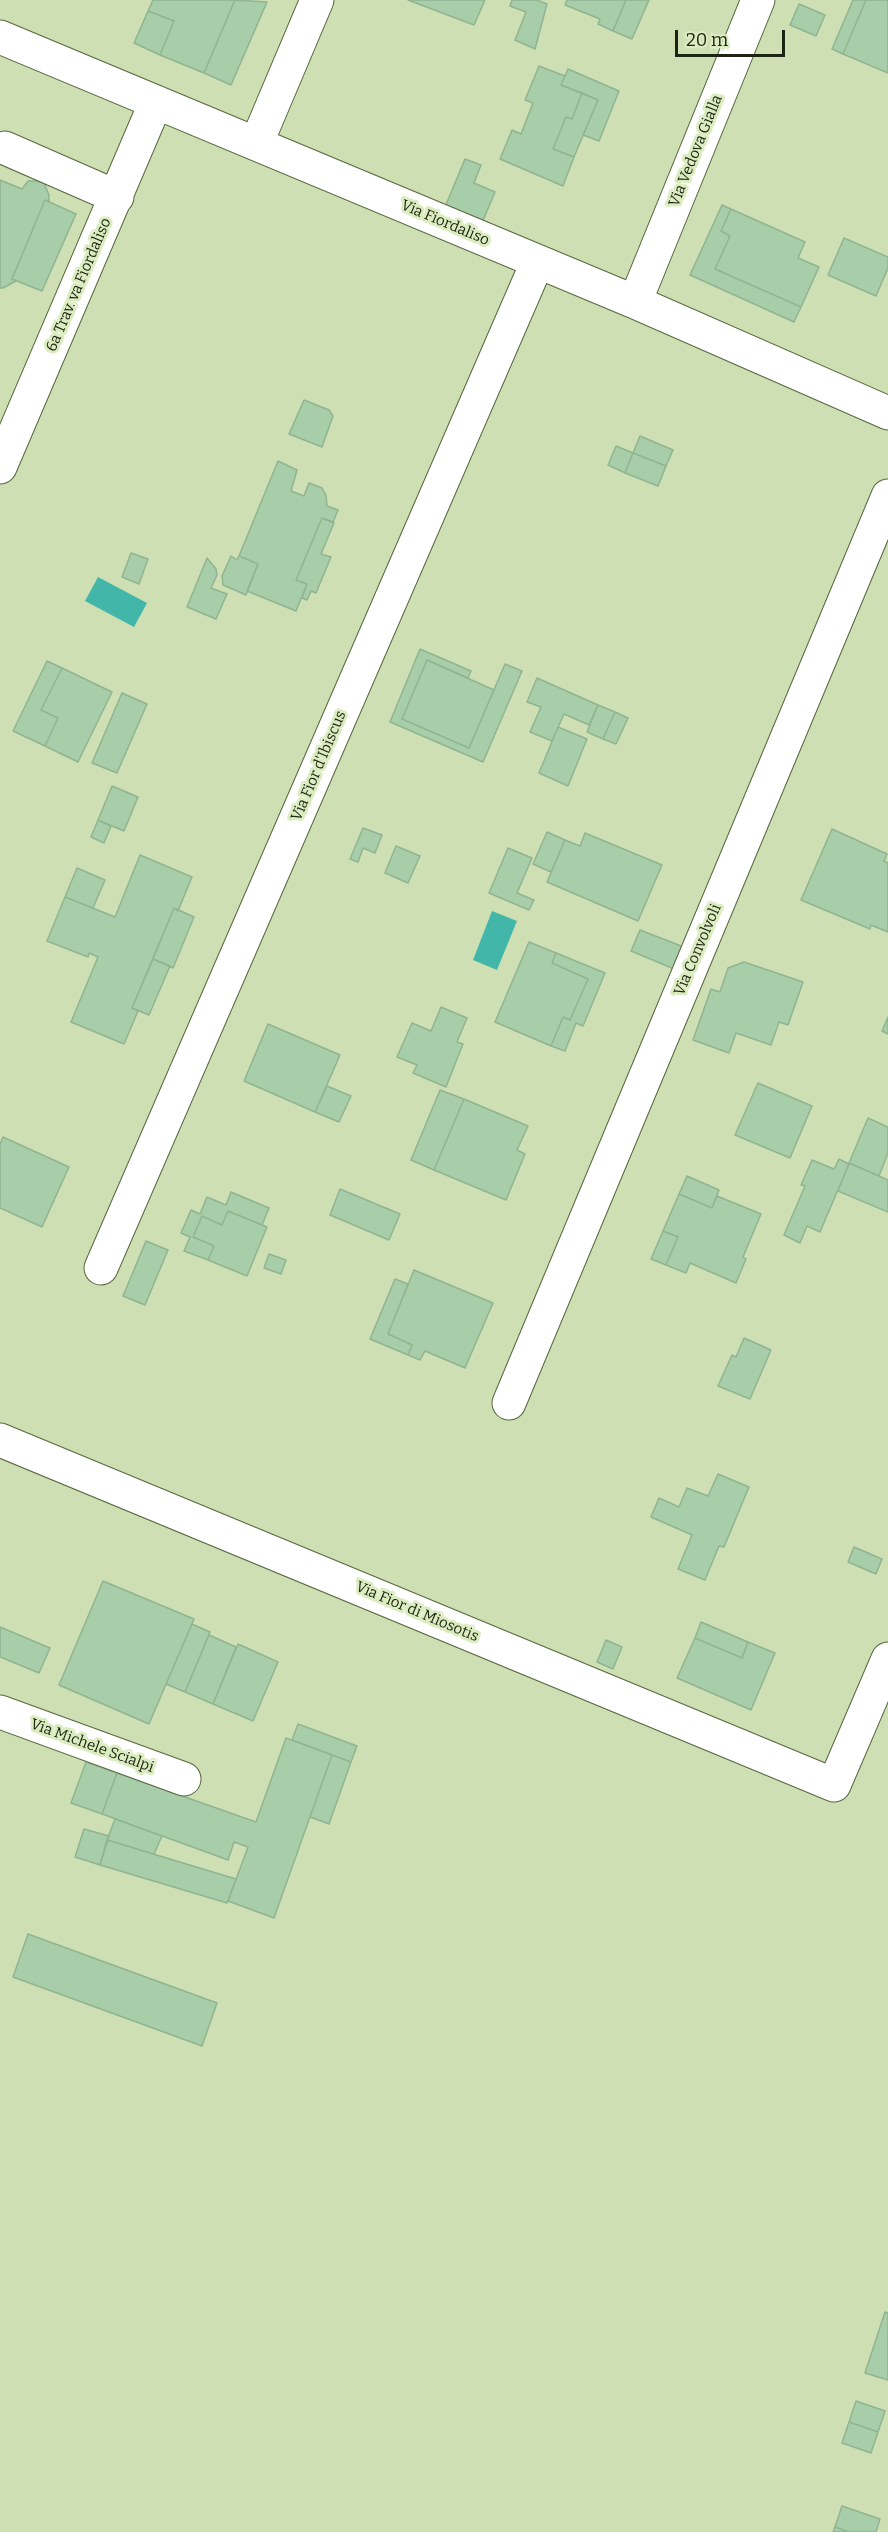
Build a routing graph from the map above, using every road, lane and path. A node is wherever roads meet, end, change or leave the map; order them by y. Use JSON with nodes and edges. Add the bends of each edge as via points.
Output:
{"nodes":[{"id":1,"x":317,"y":0,"type":"edge"},
{"id":2,"x":758,"y":0,"type":"edge"},
{"id":3,"x":0,"y":37,"type":"edge"},
{"id":4,"x":156,"y":102,"type":"junction"},
{"id":5,"x":257,"y":142,"type":"junction"},
{"id":6,"x":5,"y":148,"type":"dead end"},
{"id":7,"x":117,"y":197,"type":"junction"},
{"id":8,"x":537,"y":263,"type":"junction"},
{"id":9,"x":635,"y":302,"type":"junction"},
{"id":10,"x":888,"y":413,"type":"edge"},
{"id":11,"x":0,"y":467,"type":"edge"},
{"id":12,"x":888,"y":496,"type":"edge"},
{"id":13,"x":101,"y":1268,"type":"dead end"},
{"id":14,"x":509,"y":1403,"type":"dead end"},
{"id":15,"x":0,"y":1440,"type":"edge"},
{"id":16,"x":888,"y":1659,"type":"edge"},
{"id":17,"x":0,"y":1712,"type":"edge"},
{"id":18,"x":184,"y":1779,"type":"dead end"}],
"edges":[{"from":1,"to":5,"type":"street"},
{"from":2,"to":9,"type":"street","name":"Via Vedova Gialla"},
{"from":3,"to":4,"type":"street","name":"Via Fiordaliso"},
{"from":4,"to":5,"type":"street","name":"Via Fiordaliso"},
{"from":4,"to":7,"type":"street","name":"6a Trav. va Fiordaliso"},
{"from":5,"to":8,"type":"street","name":"Via Fiordaliso"},
{"from":6,"to":7,"type":"street"},
{"from":7,"to":11,"type":"street","name":"6a Trav. va Fiordaliso"},
{"from":8,"to":9,"type":"street","name":"Via Fiordaliso"},
{"from":8,"to":13,"type":"street","name":"Via Fior d'Ibiscus"},
{"from":9,"to":10,"type":"street","name":"Via Fiordaliso"},
{"from":12,"to":14,"type":"street","name":"Via Convolvoli"},
{"from":15,"to":16,"type":"street","name":"Via Fior di Miosotis","via":[[834,1785]]},
{"from":17,"to":18,"type":"street","name":"Via Michele Scialpi"}]}
